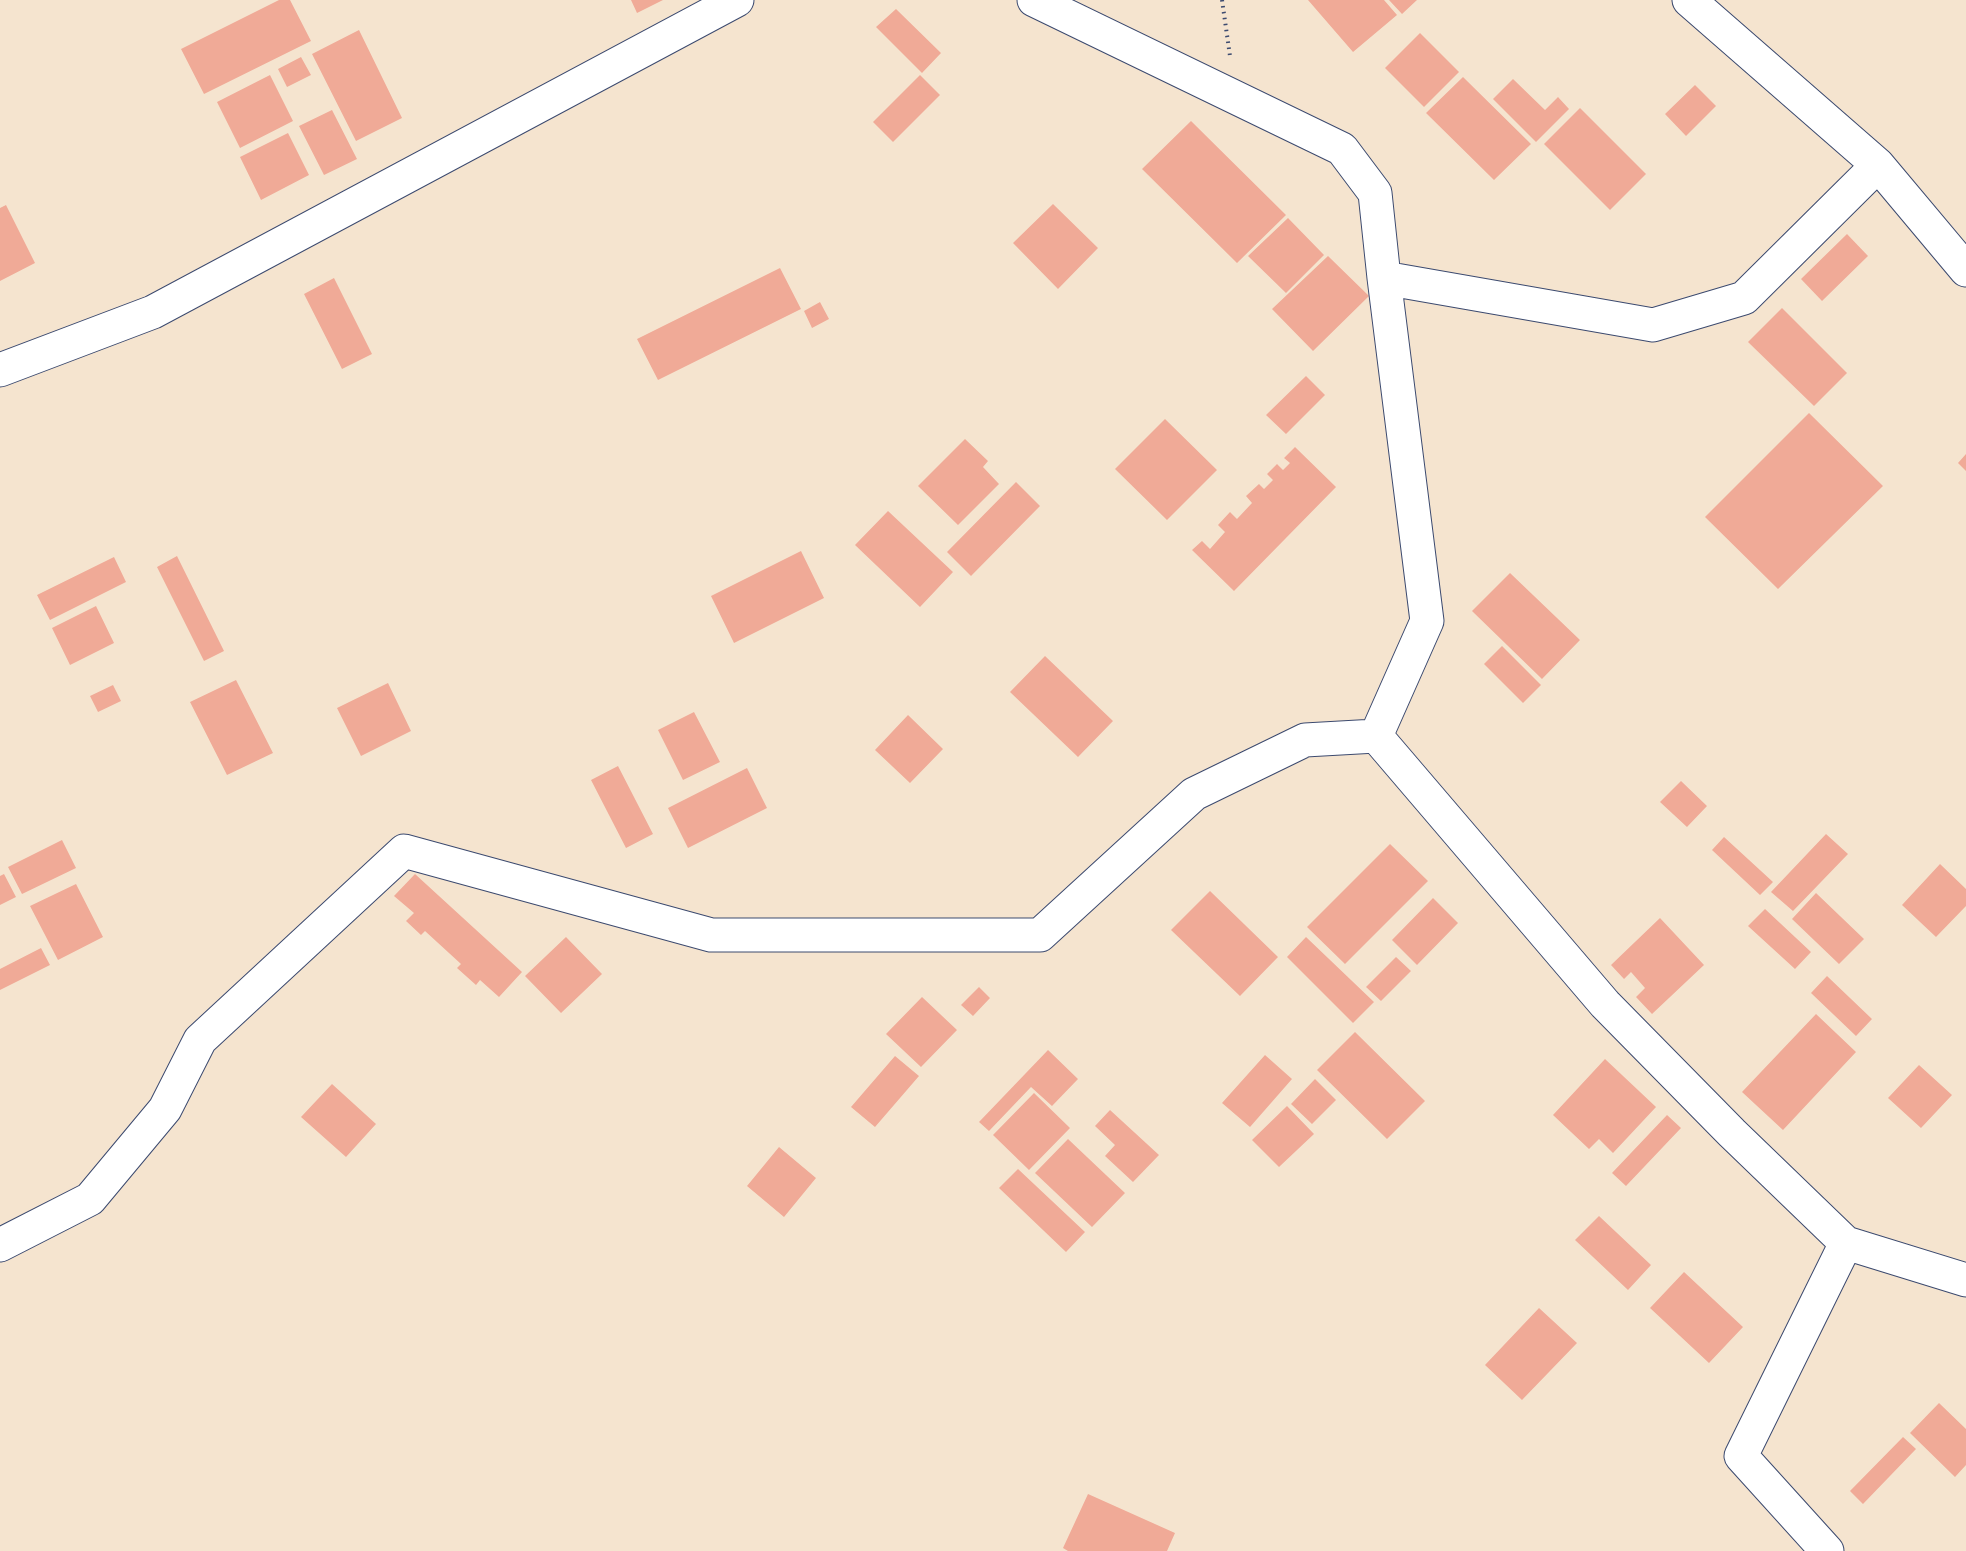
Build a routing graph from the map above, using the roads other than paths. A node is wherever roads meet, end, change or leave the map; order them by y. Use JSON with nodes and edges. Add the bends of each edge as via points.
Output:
{"nodes":[{"id":1,"x":737,"y":0,"type":"edge"},
{"id":2,"x":1034,"y":0,"type":"edge"},
{"id":3,"x":1689,"y":0,"type":"edge"},
{"id":4,"x":1878,"y":165,"type":"junction"},
{"id":5,"x":1966,"y":270,"type":"edge"},
{"id":6,"x":1384,"y":278,"type":"junction"},
{"id":7,"x":0,"y":370,"type":"edge"},
{"id":8,"x":1376,"y":736,"type":"junction"},
{"id":9,"x":1846,"y":1243,"type":"junction"},
{"id":10,"x":0,"y":1245,"type":"edge"},
{"id":11,"x":1966,"y":1280,"type":"edge"},
{"id":12,"x":1827,"y":1551,"type":"edge"}],
"edges":[{"from":1,"to":7,"type":"street","via":[[153,312]]},
{"from":2,"to":6,"type":"street","via":[[1342,149],[1375,193]]},
{"from":3,"to":4,"type":"street"},
{"from":4,"to":5,"type":"street"},
{"from":4,"to":6,"type":"street","via":[[1744,298],[1653,325]]},
{"from":6,"to":8,"type":"street","via":[[1428,621]]},
{"from":8,"to":9,"type":"street","via":[[1605,1004]]},
{"from":8,"to":10,"type":"street","via":[[1305,740],[1194,794],[1040,935],[711,935],[404,852],[200,1040],[165,1109],[90,1199]]},
{"from":9,"to":11,"type":"street"},
{"from":9,"to":12,"type":"street","via":[[1741,1456]]}]}
